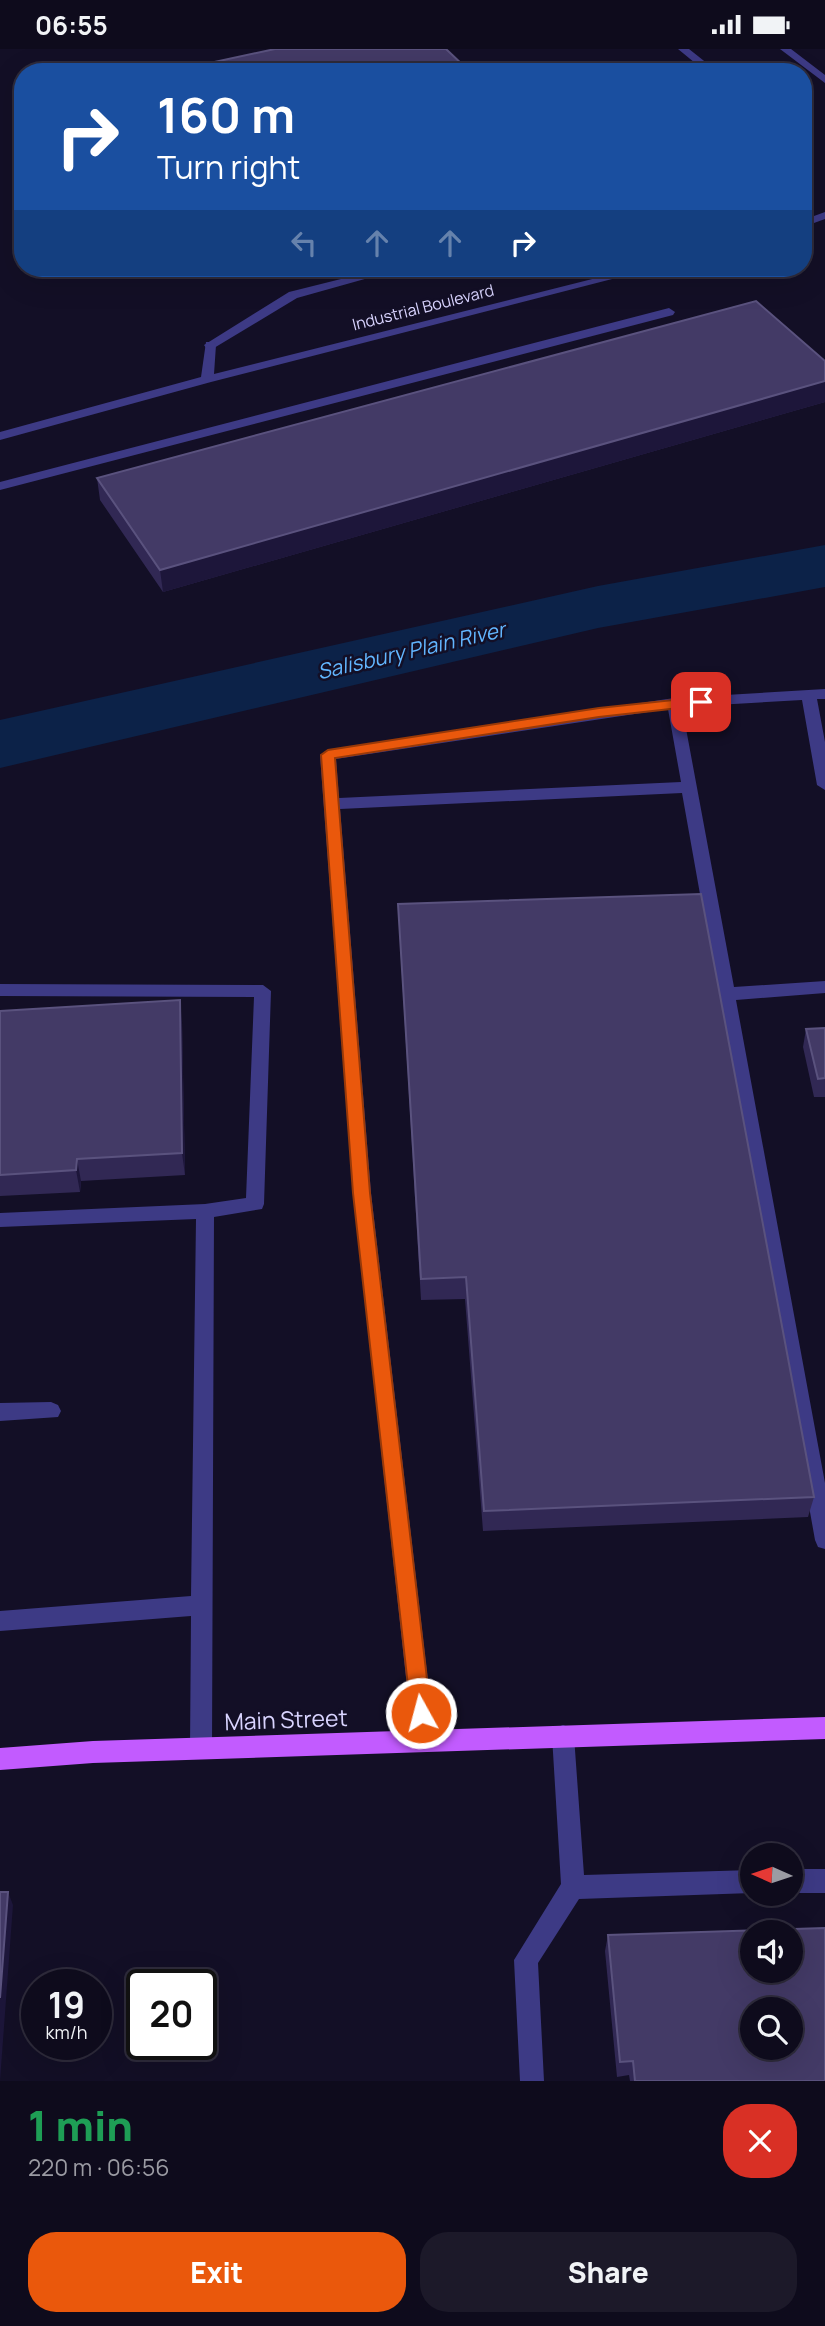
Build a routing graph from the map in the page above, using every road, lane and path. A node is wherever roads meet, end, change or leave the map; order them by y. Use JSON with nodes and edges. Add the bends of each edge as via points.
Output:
{"nodes":[{"id":1,"x":682,"y":49,"type":"edge"},
{"id":2,"x":785,"y":49,"type":"edge"},
{"id":3,"x":701,"y":63,"type":"edge"},
{"id":4,"x":803,"y":63,"type":"edge"},
{"id":5,"x":363,"y":277,"type":"edge"},
{"id":6,"x":613,"y":277,"type":"edge"},
{"id":7,"x":669,"y":312,"type":"dead end"},
{"id":8,"x":207,"y":379,"type":"junction"},
{"id":9,"x":0,"y":436,"type":"edge"},
{"id":10,"x":0,"y":487,"type":"edge"},
{"id":11,"x":817,"y":694,"type":"edge"},
{"id":12,"x":674,"y":703,"type":"junction"},
{"id":13,"x":825,"y":785,"type":"edge"},
{"id":14,"x":689,"y":787,"type":"junction"},
{"id":15,"x":334,"y":804,"type":"junction"},
{"id":16,"x":825,"y":987,"type":"edge"},
{"id":17,"x":0,"y":990,"type":"edge"},
{"id":18,"x":727,"y":994,"type":"junction"},
{"id":19,"x":205,"y":1211,"type":"junction"},
{"id":20,"x":0,"y":1220,"type":"edge"},
{"id":21,"x":51,"y":1411,"type":"dead end"},
{"id":22,"x":0,"y":1412,"type":"edge"},
{"id":23,"x":825,"y":1539,"type":"edge"},
{"id":24,"x":202,"y":1605,"type":"junction"},
{"id":25,"x":0,"y":1621,"type":"edge"},
{"id":26,"x":825,"y":1728,"type":"edge"},
{"id":27,"x":563,"y":1736,"type":"junction"},
{"id":28,"x":424,"y":1741,"type":"junction"},
{"id":29,"x":201,"y":1748,"type":"junction"},
{"id":30,"x":0,"y":1759,"type":"edge"},
{"id":31,"x":803,"y":1881,"type":"edge"},
{"id":32,"x":825,"y":1881,"type":"edge"},
{"id":33,"x":740,"y":1882,"type":"edge"},
{"id":34,"x":573,"y":1887,"type":"junction"},
{"id":35,"x":533,"y":2081,"type":"edge"}],
"edges":[{"from":1,"to":3,"type":"street"},
{"from":2,"to":4,"type":"street"},
{"from":5,"to":8,"type":"street","via":[[293,295],[210,345]]},
{"from":6,"to":8,"type":"street","name":"Industrial Boulevard"},
{"from":7,"to":10,"type":"street"},
{"from":8,"to":9,"type":"street","name":"Industrial Boulevard"},
{"from":11,"to":12,"type":"street"},
{"from":11,"to":13,"type":"street"},
{"from":12,"to":14,"type":"street"},
{"from":12,"to":15,"type":"street","via":[[328,755]]},
{"from":14,"to":15,"type":"street"},
{"from":14,"to":18,"type":"street"},
{"from":15,"to":28,"type":"street","via":[[362,1193]]},
{"from":16,"to":18,"type":"street"},
{"from":17,"to":19,"type":"street","via":[[262,991],[255,1204]]},
{"from":18,"to":23,"type":"street"},
{"from":19,"to":20,"type":"street"},
{"from":19,"to":24,"type":"street"},
{"from":21,"to":22,"type":"street"},
{"from":24,"to":25,"type":"street"},
{"from":24,"to":29,"type":"street"},
{"from":26,"to":27,"type":"main road","name":"Main Street"},
{"from":27,"to":28,"type":"main road","name":"Main Street"},
{"from":27,"to":34,"type":"street"},
{"from":28,"to":29,"type":"main road","name":"Main Street"},
{"from":29,"to":30,"type":"main road","name":"Main Street"},
{"from":31,"to":32,"type":"street"},
{"from":33,"to":34,"type":"street"},
{"from":34,"to":35,"type":"street","via":[[526,1960]]}]}
